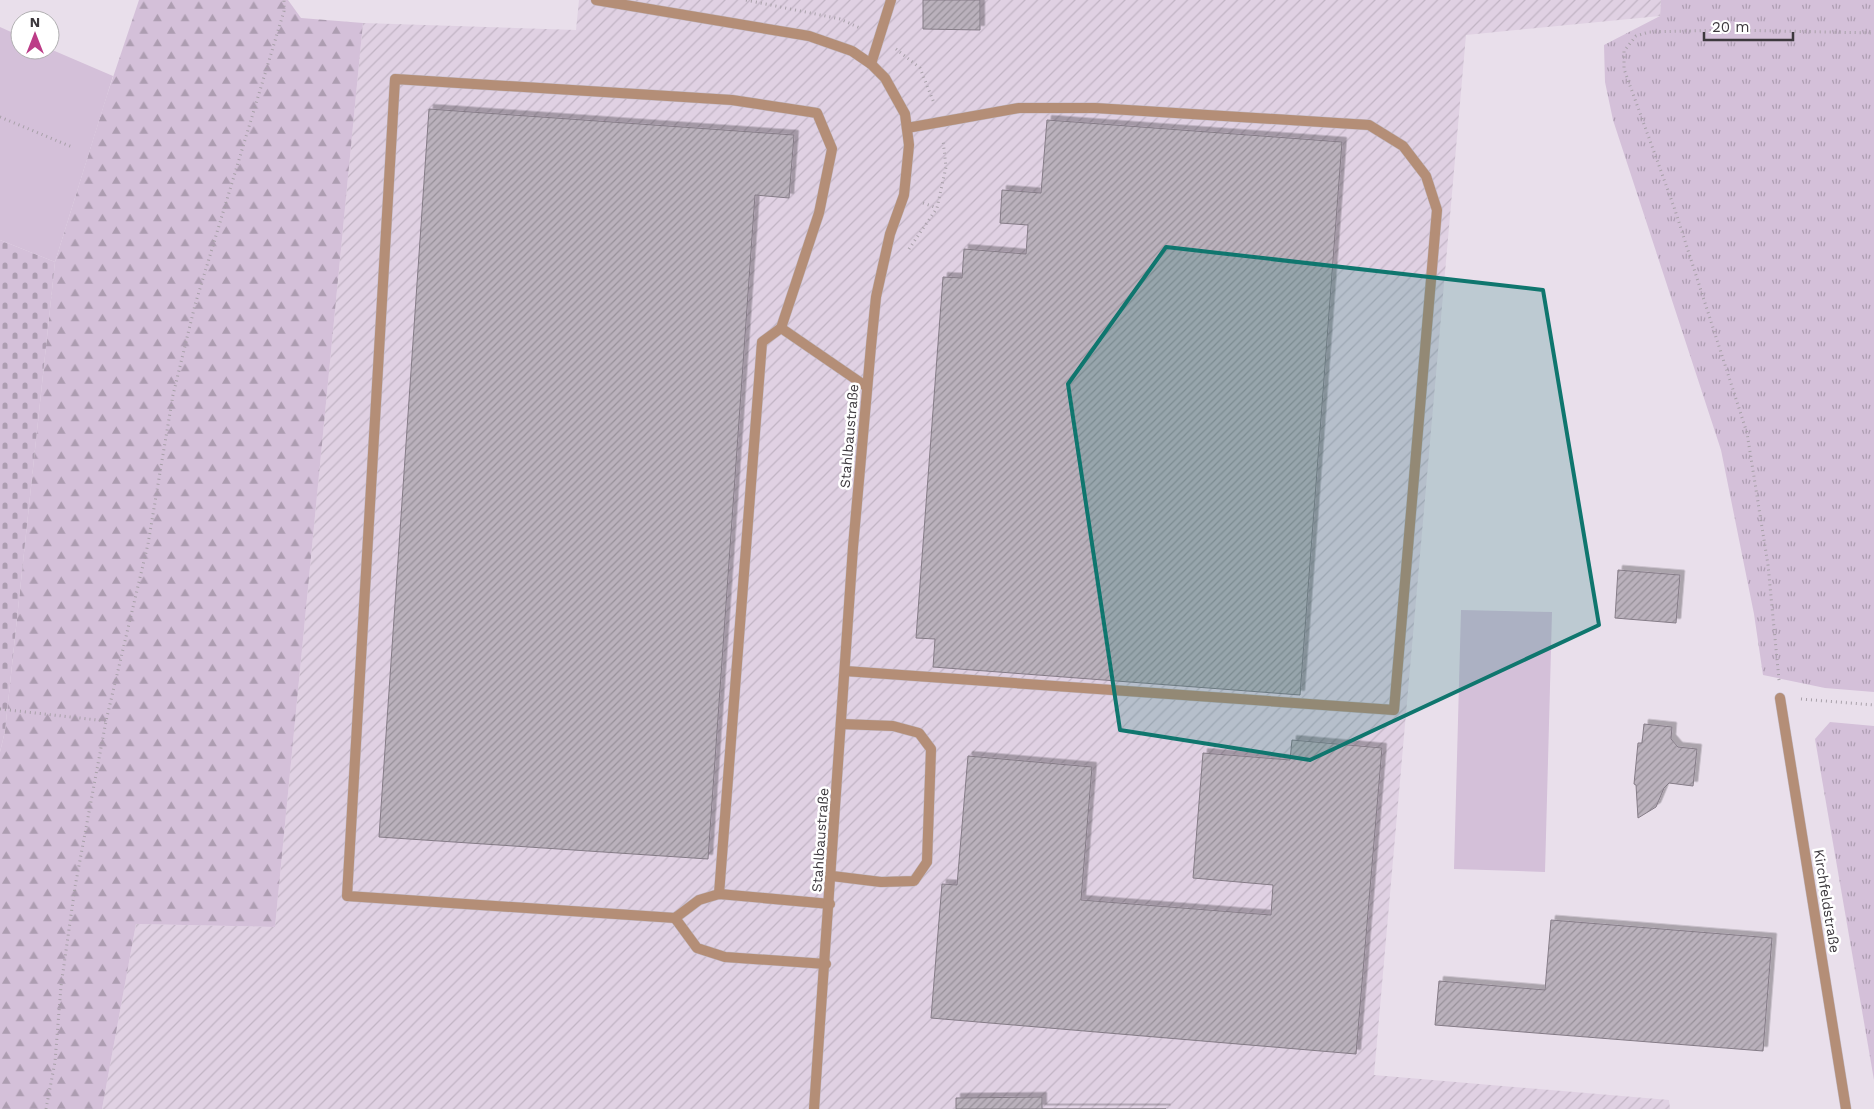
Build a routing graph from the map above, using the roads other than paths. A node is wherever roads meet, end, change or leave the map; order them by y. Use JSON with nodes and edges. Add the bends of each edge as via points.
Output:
{"nodes":[{"id":1,"x":596,"y":0,"type":"edge"},
{"id":2,"x":891,"y":0,"type":"edge"},
{"id":3,"x":871,"y":64,"type":"junction"},
{"id":4,"x":907,"y":128,"type":"junction"},
{"id":5,"x":781,"y":328,"type":"junction"},
{"id":6,"x":867,"y":387,"type":"junction"},
{"id":7,"x":845,"y":671,"type":"junction"},
{"id":8,"x":1780,"y":698,"type":"road end"},
{"id":9,"x":841,"y":724,"type":"junction"},
{"id":10,"x":832,"y":876,"type":"junction"},
{"id":11,"x":719,"y":894,"type":"junction"},
{"id":12,"x":830,"y":904,"type":"junction"},
{"id":13,"x":674,"y":918,"type":"junction"},
{"id":14,"x":826,"y":964,"type":"junction"},
{"id":15,"x":814,"y":1109,"type":"edge"},
{"id":16,"x":1846,"y":1109,"type":"edge"}],
"edges":[{"from":1,"to":3,"type":"street","name":"Stahlbaustraße","via":[[809,36],[852,51]]},
{"from":2,"to":3,"type":"street"},
{"from":3,"to":4,"type":"street","name":"Stahlbaustraße","via":[[896,94]]},
{"from":4,"to":6,"type":"street","name":"Stahlbaustraße","via":[[909,144],[904,195],[890,234],[876,297]]},
{"from":4,"to":7,"type":"street","via":[[1019,108],[1095,108],[1369,125],[1403,146],[1426,176],[1437,210],[1394,710]]},
{"from":5,"to":6,"type":"street"},
{"from":5,"to":11,"type":"street","via":[[762,342]]},
{"from":5,"to":13,"type":"street","via":[[819,213],[832,150],[817,113],[732,100],[395,79],[347,896]]},
{"from":6,"to":7,"type":"street","name":"Stahlbaustraße"},
{"from":7,"to":9,"type":"street","name":"Stahlbaustraße"},
{"from":8,"to":16,"type":"street","name":"Kirchfeldstraße"},
{"from":9,"to":10,"type":"street","name":"Stahlbaustraße"},
{"from":9,"to":10,"type":"street","via":[[893,726],[919,733],[931,749],[927,862],[914,881],[880,882]]},
{"from":10,"to":12,"type":"street","name":"Stahlbaustraße"},
{"from":11,"to":12,"type":"street"},
{"from":11,"to":13,"type":"street","via":[[699,900]]},
{"from":12,"to":14,"type":"street","name":"Stahlbaustraße"},
{"from":13,"to":14,"type":"street","via":[[697,948],[725,957]]},
{"from":14,"to":15,"type":"street","name":"Stahlbaustraße"}]}
